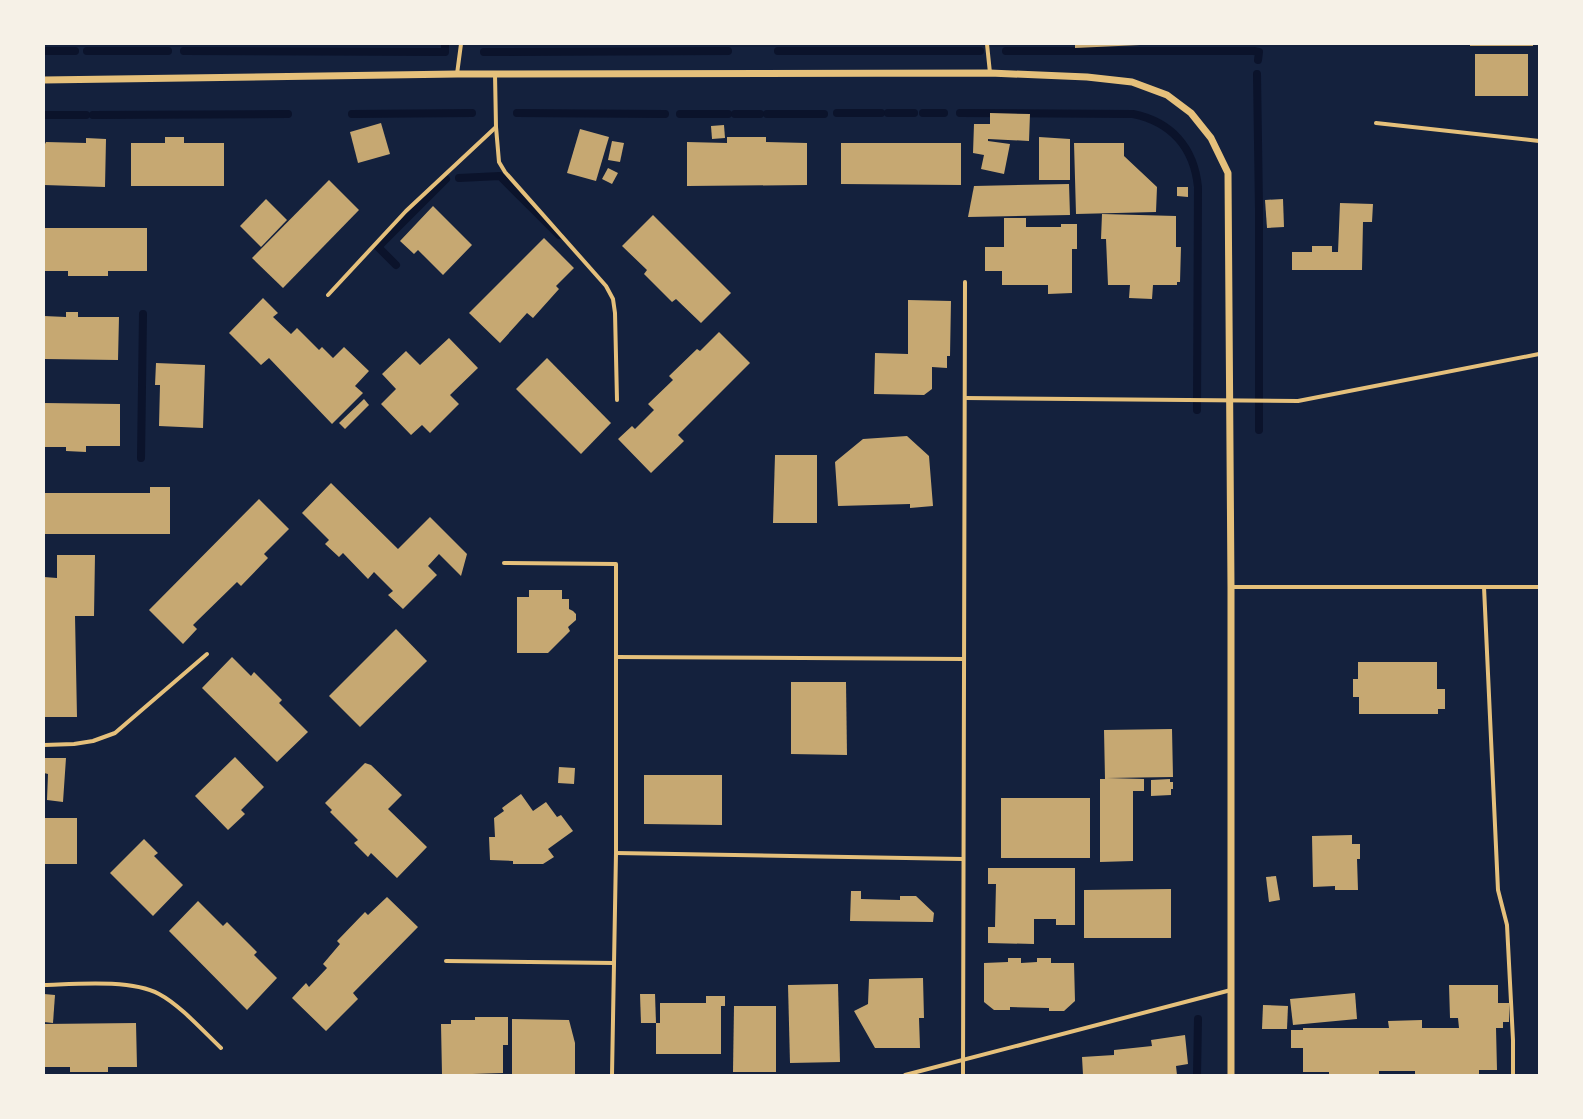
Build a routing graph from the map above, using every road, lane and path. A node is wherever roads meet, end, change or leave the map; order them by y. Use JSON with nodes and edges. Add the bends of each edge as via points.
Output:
{"nodes":[{"id":1,"x":461,"y":44,"type":"edge"},
{"id":2,"x":987,"y":44,"type":"edge"},
{"id":3,"x":990,"y":73,"type":"junction"},
{"id":4,"x":457,"y":74,"type":"junction"},
{"id":5,"x":495,"y":74,"type":"junction"},
{"id":6,"x":44,"y":80,"type":"edge"},
{"id":7,"x":1376,"y":123,"type":"dead end"},
{"id":8,"x":496,"y":127,"type":"junction"},
{"id":9,"x":1539,"y":142,"type":"edge"},
{"id":10,"x":966,"y":282,"type":"dead end"},
{"id":11,"x":328,"y":295,"type":"dead end"},
{"id":12,"x":1539,"y":354,"type":"edge"},
{"id":13,"x":965,"y":398,"type":"junction"},
{"id":14,"x":617,"y":400,"type":"dead end"},
{"id":15,"x":1230,"y":401,"type":"junction"},
{"id":16,"x":504,"y":563,"type":"dead end"},
{"id":17,"x":1231,"y":587,"type":"junction"},
{"id":18,"x":1484,"y":587,"type":"junction"},
{"id":19,"x":1539,"y":587,"type":"edge"},
{"id":20,"x":207,"y":654,"type":"dead end"},
{"id":21,"x":616,"y":657,"type":"junction"},
{"id":22,"x":964,"y":659,"type":"junction"},
{"id":23,"x":44,"y":745,"type":"edge"},
{"id":24,"x":616,"y":853,"type":"junction"},
{"id":25,"x":963,"y":860,"type":"junction"},
{"id":26,"x":446,"y":961,"type":"dead end"},
{"id":27,"x":614,"y":963,"type":"junction"},
{"id":28,"x":44,"y":985,"type":"edge"},
{"id":29,"x":1231,"y":990,"type":"junction"},
{"id":30,"x":222,"y":1048,"type":"dead end"},
{"id":31,"x":963,"y":1060,"type":"junction"},
{"id":32,"x":612,"y":1075,"type":"edge"},
{"id":33,"x":905,"y":1075,"type":"edge"},
{"id":34,"x":963,"y":1075,"type":"edge"},
{"id":35,"x":1231,"y":1075,"type":"edge"},
{"id":36,"x":1513,"y":1075,"type":"edge"}],
"edges":[{"from":1,"to":4,"type":"street"},
{"from":2,"to":3,"type":"street"},
{"from":3,"to":5,"type":"street"},
{"from":3,"to":15,"type":"street","via":[[1088,77],[1132,82],[1167,94],[1191,114],[1211,138],[1228,173]]},
{"from":4,"to":5,"type":"street"},
{"from":4,"to":6,"type":"street"},
{"from":5,"to":8,"type":"street"},
{"from":7,"to":9,"type":"street"},
{"from":8,"to":11,"type":"street","via":[[406,211]]},
{"from":8,"to":14,"type":"street","via":[[499,162],[505,172],[606,286],[612,299],[615,313]]},
{"from":10,"to":13,"type":"street"},
{"from":12,"to":15,"type":"street","via":[[1298,401]]},
{"from":13,"to":15,"type":"street"},
{"from":13,"to":22,"type":"street"},
{"from":15,"to":17,"type":"street"},
{"from":16,"to":21,"type":"street","via":[[616,564]]},
{"from":17,"to":18,"type":"street"},
{"from":17,"to":29,"type":"street"},
{"from":18,"to":19,"type":"street"},
{"from":18,"to":36,"type":"street","via":[[1498,890],[1507,925]]},
{"from":20,"to":23,"type":"street","via":[[115,733],[94,741]]},
{"from":21,"to":22,"type":"street"},
{"from":21,"to":24,"type":"street"},
{"from":22,"to":25,"type":"street"},
{"from":24,"to":25,"type":"street"},
{"from":24,"to":27,"type":"street"},
{"from":25,"to":31,"type":"street"},
{"from":26,"to":27,"type":"street"},
{"from":27,"to":32,"type":"street"},
{"from":28,"to":30,"type":"street","via":[[137,986],[159,994]]},
{"from":29,"to":31,"type":"street"},
{"from":29,"to":35,"type":"street"},
{"from":31,"to":33,"type":"street"},
{"from":31,"to":34,"type":"street"}]}
